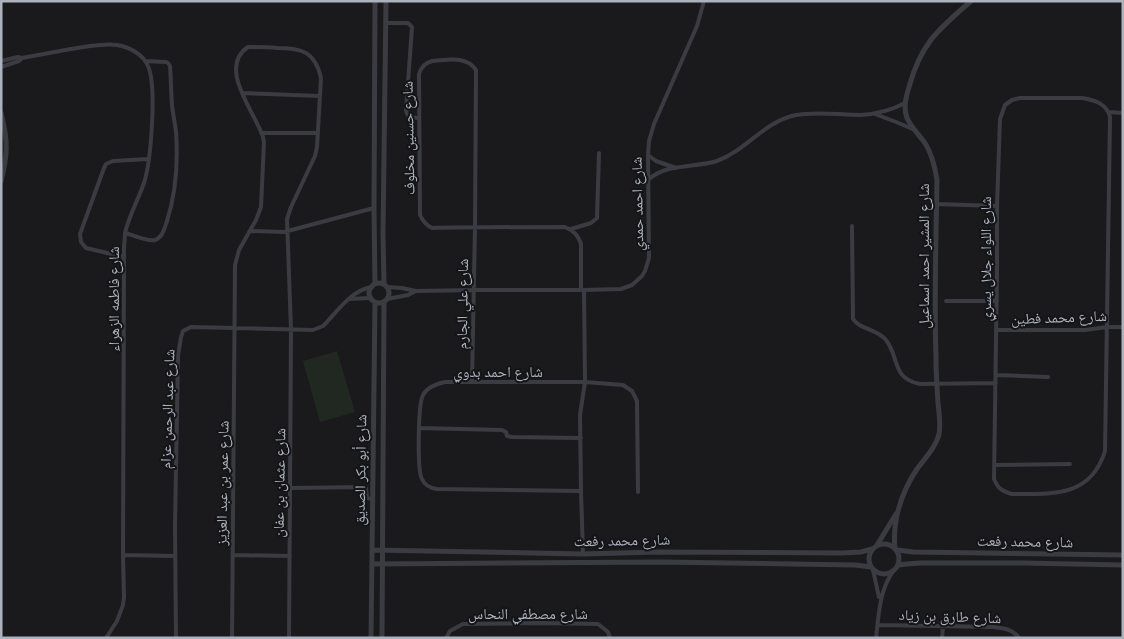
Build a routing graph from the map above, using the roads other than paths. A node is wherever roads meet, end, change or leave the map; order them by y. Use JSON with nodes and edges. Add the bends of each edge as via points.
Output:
{"nodes":[{"id":1,"x":375,"y":1,"type":"edge"},
{"id":2,"x":386,"y":1,"type":"edge"},
{"id":3,"x":704,"y":1,"type":"edge"},
{"id":4,"x":971,"y":1,"type":"edge"},
{"id":5,"x":386,"y":22,"type":"junction"},
{"id":6,"x":22,"y":58,"type":"junction"},
{"id":7,"x":1,"y":61,"type":"edge"},
{"id":8,"x":145,"y":61,"type":"junction"},
{"id":9,"x":1,"y":67,"type":"edge"},
{"id":10,"x":243,"y":94,"type":"junction"},
{"id":11,"x":320,"y":96,"type":"junction"},
{"id":12,"x":905,"y":103,"type":"junction"},
{"id":13,"x":1109,"y":112,"type":"junction"},
{"id":14,"x":1,"y":113,"type":"edge"},
{"id":15,"x":873,"y":113,"type":"junction"},
{"id":16,"x":1123,"y":113,"type":"edge"},
{"id":17,"x":419,"y":118,"type":"junction"},
{"id":18,"x":915,"y":130,"type":"junction"},
{"id":19,"x":261,"y":133,"type":"junction"},
{"id":20,"x":318,"y":133,"type":"junction"},
{"id":21,"x":599,"y":153,"type":"dead end"},
{"id":22,"x":648,"y":155,"type":"junction"},
{"id":23,"x":148,"y":160,"type":"junction"},
{"id":24,"x":676,"y":168,"type":"junction"},
{"id":25,"x":648,"y":180,"type":"junction"},
{"id":26,"x":1,"y":181,"type":"edge"},
{"id":27,"x":936,"y":204,"type":"junction"},
{"id":28,"x":997,"y":206,"type":"junction"},
{"id":29,"x":374,"y":208,"type":"junction"},
{"id":30,"x":852,"y":226,"type":"dead end"},
{"id":31,"x":475,"y":227,"type":"junction"},
{"id":32,"x":571,"y":230,"type":"junction"},
{"id":33,"x":250,"y":231,"type":"junction"},
{"id":34,"x":288,"y":231,"type":"junction"},
{"id":35,"x":126,"y":233,"type":"junction"},
{"id":36,"x":124,"y":257,"type":"junction"},
{"id":37,"x":374,"y":286,"type":"junction"},
{"id":38,"x":385,"y":286,"type":"junction"},
{"id":39,"x":474,"y":290,"type":"junction"},
{"id":40,"x":583,"y":290,"type":"junction"},
{"id":41,"x":416,"y":291,"type":"junction"},
{"id":42,"x":349,"y":299,"type":"junction"},
{"id":43,"x":373,"y":300,"type":"junction"},
{"id":44,"x":385,"y":301,"type":"junction"},
{"id":45,"x":946,"y":301,"type":"dead end"},
{"id":46,"x":997,"y":302,"type":"junction"},
{"id":47,"x":1123,"y":326,"type":"edge"},
{"id":48,"x":1107,"y":327,"type":"junction"},
{"id":49,"x":235,"y":328,"type":"junction"},
{"id":50,"x":291,"y":329,"type":"junction"},
{"id":51,"x":996,"y":330,"type":"junction"},
{"id":52,"x":996,"y":375,"type":"junction"},
{"id":53,"x":1048,"y":377,"type":"dead end"},
{"id":54,"x":472,"y":382,"type":"junction"},
{"id":55,"x":585,"y":382,"type":"junction"},
{"id":56,"x":937,"y":383,"type":"junction"},
{"id":57,"x":996,"y":383,"type":"junction"},
{"id":58,"x":419,"y":428,"type":"junction"},
{"id":59,"x":581,"y":438,"type":"junction"},
{"id":60,"x":995,"y":464,"type":"junction"},
{"id":61,"x":1070,"y":464,"type":"dead end"},
{"id":62,"x":290,"y":488,"type":"junction"},
{"id":63,"x":581,"y":491,"type":"junction"},
{"id":64,"x":638,"y":492,"type":"dead end"},
{"id":65,"x":372,"y":499,"type":"junction"},
{"id":66,"x":902,"y":502,"type":"junction"},
{"id":67,"x":877,"y":545,"type":"junction"},
{"id":68,"x":872,"y":549,"type":"junction"},
{"id":69,"x":896,"y":549,"type":"junction"},
{"id":70,"x":372,"y":550,"type":"junction"},
{"id":71,"x":383,"y":550,"type":"junction"},
{"id":72,"x":658,"y":552,"type":"junction"},
{"id":73,"x":667,"y":552,"type":"junction"},
{"id":74,"x":123,"y":554,"type":"junction"},
{"id":75,"x":583,"y":554,"type":"junction"},
{"id":76,"x":233,"y":555,"type":"junction"},
{"id":77,"x":1123,"y":555,"type":"edge"},
{"id":78,"x":175,"y":556,"type":"junction"},
{"id":79,"x":290,"y":556,"type":"junction"},
{"id":80,"x":659,"y":562,"type":"junction"},
{"id":81,"x":667,"y":562,"type":"junction"},
{"id":82,"x":372,"y":564,"type":"junction"},
{"id":83,"x":383,"y":564,"type":"junction"},
{"id":84,"x":1123,"y":565,"type":"edge"},
{"id":85,"x":898,"y":566,"type":"junction"},
{"id":86,"x":872,"y":568,"type":"junction"},
{"id":87,"x":894,"y":570,"type":"junction"},
{"id":88,"x":880,"y":604,"type":"junction"},
{"id":89,"x":878,"y":625,"type":"junction"},
{"id":90,"x":943,"y":626,"type":"junction"},
{"id":91,"x":106,"y":638,"type":"edge"},
{"id":92,"x":176,"y":638,"type":"edge"},
{"id":93,"x":232,"y":638,"type":"edge"},
{"id":94,"x":289,"y":638,"type":"edge"},
{"id":95,"x":371,"y":638,"type":"edge"},
{"id":96,"x":382,"y":638,"type":"edge"},
{"id":97,"x":446,"y":638,"type":"edge"},
{"id":98,"x":610,"y":638,"type":"edge"},
{"id":99,"x":876,"y":638,"type":"edge"},
{"id":100,"x":942,"y":638,"type":"edge"},
{"id":101,"x":1020,"y":638,"type":"edge"}],
"edges":[{"from":1,"to":29,"type":"street"},
{"from":2,"to":5,"type":"street"},
{"from":3,"to":22,"type":"street","name":"شارع احمد حمدي","via":[[697,26],[651,132]]},
{"from":4,"to":12,"type":"street","via":[[928,42],[914,69]]},
{"from":5,"to":17,"type":"street","via":[[408,23],[412,27],[406,110],[409,117]]},
{"from":5,"to":38,"type":"street"},
{"from":6,"to":7,"type":"street"},
{"from":6,"to":8,"type":"street","via":[[117,45]]},
{"from":6,"to":9,"type":"street"},
{"from":8,"to":23,"type":"street","name":"شارع فاطمه الزهراء","via":[[152,86]]},
{"from":8,"to":35,"type":"street","via":[[166,62],[170,66],[177,155],[174,189],[172,206],[160,237],[150,240]]},
{"from":10,"to":11,"type":"street"},
{"from":10,"to":11,"type":"street","name":"شارع عثمان بن عفان","via":[[236,78],[237,61],[244,49],[258,47],[295,48],[310,56],[316,62],[321,78]]},
{"from":10,"to":19,"type":"street","name":"شارع عمر بن عبد العزيز"},
{"from":11,"to":20,"type":"street","name":"شارع عثمان بن عفان"},
{"from":12,"to":15,"type":"street"},
{"from":12,"to":18,"type":"street","name":"شارع المشير احمد اسماعيل","via":[[907,119]]},
{"from":13,"to":16,"type":"street"},
{"from":13,"to":28,"type":"street","name":"شارع اللواء جلال يسري","via":[[1098,102],[1082,98],[1020,98],[1005,105],[1000,119]]},
{"from":13,"to":48,"type":"street","name":"شارع اللواء جلال يسري"},
{"from":14,"to":26,"type":"street","via":[[7,142]]},
{"from":15,"to":18,"type":"street"},
{"from":15,"to":24,"type":"street","via":[[808,114],[786,118],[766,128],[746,146],[726,157],[706,164]]},
{"from":17,"to":31,"type":"street","name":"شارع حسنين مخلوف","via":[[420,215],[423,221],[432,228]]},
{"from":17,"to":31,"type":"street","name":"شارع حسنين مخلوف","via":[[418,74],[424,65],[432,61],[463,59],[473,65],[476,70]]},
{"from":18,"to":27,"type":"street","name":"شارع المشير احمد اسماعيل","via":[[925,144],[934,167]]},
{"from":19,"to":20,"type":"street"},
{"from":19,"to":33,"type":"street","name":"شارع عمر بن عبد العزيز","via":[[264,142],[262,200]]},
{"from":20,"to":34,"type":"street","name":"شارع عثمان بن عفان","via":[[316,156],[288,213]]},
{"from":21,"to":32,"type":"street","via":[[597,218]]},
{"from":22,"to":24,"type":"street"},
{"from":22,"to":25,"type":"street","name":"شارع احمد حمدي"},
{"from":23,"to":35,"type":"street","name":"شارع فاطمه الزهراء","via":[[144,182]]},
{"from":23,"to":36,"type":"street","via":[[106,164],[80,234],[86,248]]},
{"from":24,"to":25,"type":"street"},
{"from":25,"to":40,"type":"street","name":"شارع احمد حمدي","via":[[649,258],[645,271],[626,287]]},
{"from":27,"to":28,"type":"street"},
{"from":27,"to":56,"type":"street","name":"شارع المشير احمد اسماعيل"},
{"from":28,"to":46,"type":"street","name":"شارع اللواء جلال يسري"},
{"from":29,"to":34,"type":"street"},
{"from":29,"to":37,"type":"street"},
{"from":30,"to":56,"type":"street","via":[[854,321],[885,340],[897,369],[907,379],[920,384]]},
{"from":31,"to":32,"type":"street","name":"شارع حسنين مخلوف","via":[[565,227]]},
{"from":31,"to":39,"type":"street","name":"شارع علي الجارم"},
{"from":32,"to":40,"type":"street","via":[[581,244]]},
{"from":33,"to":34,"type":"street"},
{"from":33,"to":49,"type":"street","name":"شارع عمر بن عبد العزيز","via":[[236,260]]},
{"from":34,"to":50,"type":"street","name":"شارع عثمان بن عفان"},
{"from":35,"to":36,"type":"street","name":"شارع فاطمه الزهراء"},
{"from":36,"to":74,"type":"street","name":"شارع فاطمه الزهراء"},
{"from":37,"to":38,"type":"street","via":[[380,283]]},
{"from":37,"to":42,"type":"street","name":"شارع عبد الرحمن عزام"},
{"from":37,"to":43,"type":"street","via":[[370,292]]},
{"from":38,"to":41,"type":"street","name":"شارع احمد حمدي"},
{"from":38,"to":44,"type":"street","via":[[389,294]]},
{"from":39,"to":40,"type":"street","name":"شارع احمد حمدي"},
{"from":39,"to":41,"type":"street","name":"شارع احمد حمدي"},
{"from":39,"to":54,"type":"street","name":"شارع علي الجارم"},
{"from":40,"to":55,"type":"street"},
{"from":41,"to":44,"type":"street","name":"شارع احمد حمدي"},
{"from":42,"to":43,"type":"street"},
{"from":42,"to":50,"type":"street","name":"شارع عبد الرحمن عزام","via":[[318,329]]},
{"from":43,"to":44,"type":"street"},
{"from":43,"to":65,"type":"street","name":"شارع أبو بكر الصديق"},
{"from":44,"to":71,"type":"street","name":"شارع أبو بكر الصديق"},
{"from":45,"to":46,"type":"street"},
{"from":46,"to":51,"type":"street","name":"شارع اللواء جلال يسري"},
{"from":47,"to":48,"type":"street","name":"شارع محمد فطين"},
{"from":48,"to":51,"type":"street","name":"شارع محمد فطين"},
{"from":48,"to":60,"type":"street","name":"شارع اللواء جلال يسري","via":[[1105,451],[1094,474],[1066,491],[1012,494],[997,485]]},
{"from":49,"to":50,"type":"street","name":"شارع عبد الرحمن عزام"},
{"from":49,"to":76,"type":"street","name":"شارع عمر بن عبد العزيز"},
{"from":49,"to":78,"type":"street","name":"شارع عبد الرحمن عزام","via":[[191,327],[180,337]]},
{"from":50,"to":62,"type":"street","name":"شارع عثمان بن عفان"},
{"from":51,"to":52,"type":"street","name":"شارع اللواء جلال يسري"},
{"from":52,"to":53,"type":"street"},
{"from":52,"to":57,"type":"street","name":"شارع اللواء جلال يسري"},
{"from":54,"to":55,"type":"street","name":"شارع احمد بدوي"},
{"from":54,"to":58,"type":"street","name":"شارع احمد بدوي","via":[[445,382],[427,389],[421,399]]},
{"from":55,"to":59,"type":"street","via":[[580,415]]},
{"from":55,"to":64,"type":"street","name":"شارع احمد بدوي","via":[[623,385],[635,396]]},
{"from":56,"to":57,"type":"street"},
{"from":56,"to":66,"type":"street","name":"شارع المشير احمد اسماعيل","via":[[939,433],[912,477]]},
{"from":57,"to":60,"type":"street","name":"شارع اللواء جلال يسري"},
{"from":58,"to":59,"type":"street","via":[[502,430],[509,437]]},
{"from":58,"to":63,"type":"street","name":"شارع احمد بدوي","via":[[420,476],[431,488]]},
{"from":59,"to":63,"type":"street"},
{"from":60,"to":61,"type":"street"},
{"from":62,"to":65,"type":"street","via":[[365,487],[367,498]]},
{"from":62,"to":79,"type":"street","name":"شارع عثمان بن عفان"},
{"from":63,"to":75,"type":"street"},
{"from":65,"to":70,"type":"street","name":"شارع أبو بكر الصديق"},
{"from":66,"to":67,"type":"street","name":"شارع المشير احمد اسماعيل"},
{"from":66,"to":69,"type":"street","name":"شارع المشير احمد اسماعيل","via":[[894,535]]},
{"from":67,"to":68,"type":"street"},
{"from":67,"to":69,"type":"street","via":[[886,543]]},
{"from":68,"to":73,"type":"street","name":"شارع محمد رفعت","via":[[841,553]]},
{"from":68,"to":86,"type":"street","via":[[869,558]]},
{"from":69,"to":77,"type":"street","name":"شارع محمد رفعت","via":[[912,552]]},
{"from":69,"to":85,"type":"street"},
{"from":70,"to":71,"type":"street","name":"شارع محمد رفعت"},
{"from":70,"to":82,"type":"street","name":"شارع أبو بكر الصديق"},
{"from":71,"to":75,"type":"street","name":"شارع محمد رفعت"},
{"from":71,"to":83,"type":"street","name":"شارع أبو بكر الصديق"},
{"from":72,"to":73,"type":"street","name":"شارع محمد رفعت"},
{"from":72,"to":75,"type":"street","name":"شارع محمد رفعت"},
{"from":72,"to":80,"type":"street"},
{"from":73,"to":81,"type":"street"},
{"from":74,"to":78,"type":"street"},
{"from":74,"to":91,"type":"street","name":"شارع فاطمه الزهراء","via":[[123,605]]},
{"from":76,"to":79,"type":"street"},
{"from":76,"to":93,"type":"street","name":"شارع عمر بن عبد العزيز"},
{"from":78,"to":92,"type":"street","name":"شارع عبد الرحمن عزام"},
{"from":79,"to":94,"type":"street","name":"شارع عثمان بن عفان"},
{"from":80,"to":81,"type":"street","name":"شارع محمد رفعت"},
{"from":80,"to":83,"type":"street","name":"شارع محمد رفعت"},
{"from":81,"to":86,"type":"street","name":"شارع محمد رفعت","via":[[855,565]]},
{"from":82,"to":83,"type":"street","name":"شارع محمد رفعت"},
{"from":82,"to":95,"type":"street","name":"شارع أبو بكر الصديق"},
{"from":83,"to":96,"type":"street","name":"شارع أبو بكر الصديق"},
{"from":84,"to":85,"type":"street","name":"شارع محمد رفعت","via":[[920,563]]},
{"from":85,"to":87,"type":"street"},
{"from":86,"to":87,"type":"street","via":[[882,574]]},
{"from":86,"to":88,"type":"street"},
{"from":87,"to":88,"type":"street","via":[[886,582]]},
{"from":88,"to":89,"type":"street"},
{"from":89,"to":90,"type":"street","name":"شارع طارق بن زياد"},
{"from":89,"to":99,"type":"street"},
{"from":90,"to":100,"type":"street"},
{"from":90,"to":101,"type":"street","name":"شارع طارق بن زياد","via":[[993,626],[1012,631]]},
{"from":97,"to":98,"type":"street","name":"شارع مصطفي النحاس","via":[[450,630],[463,624],[539,623],[598,624]]}]}
